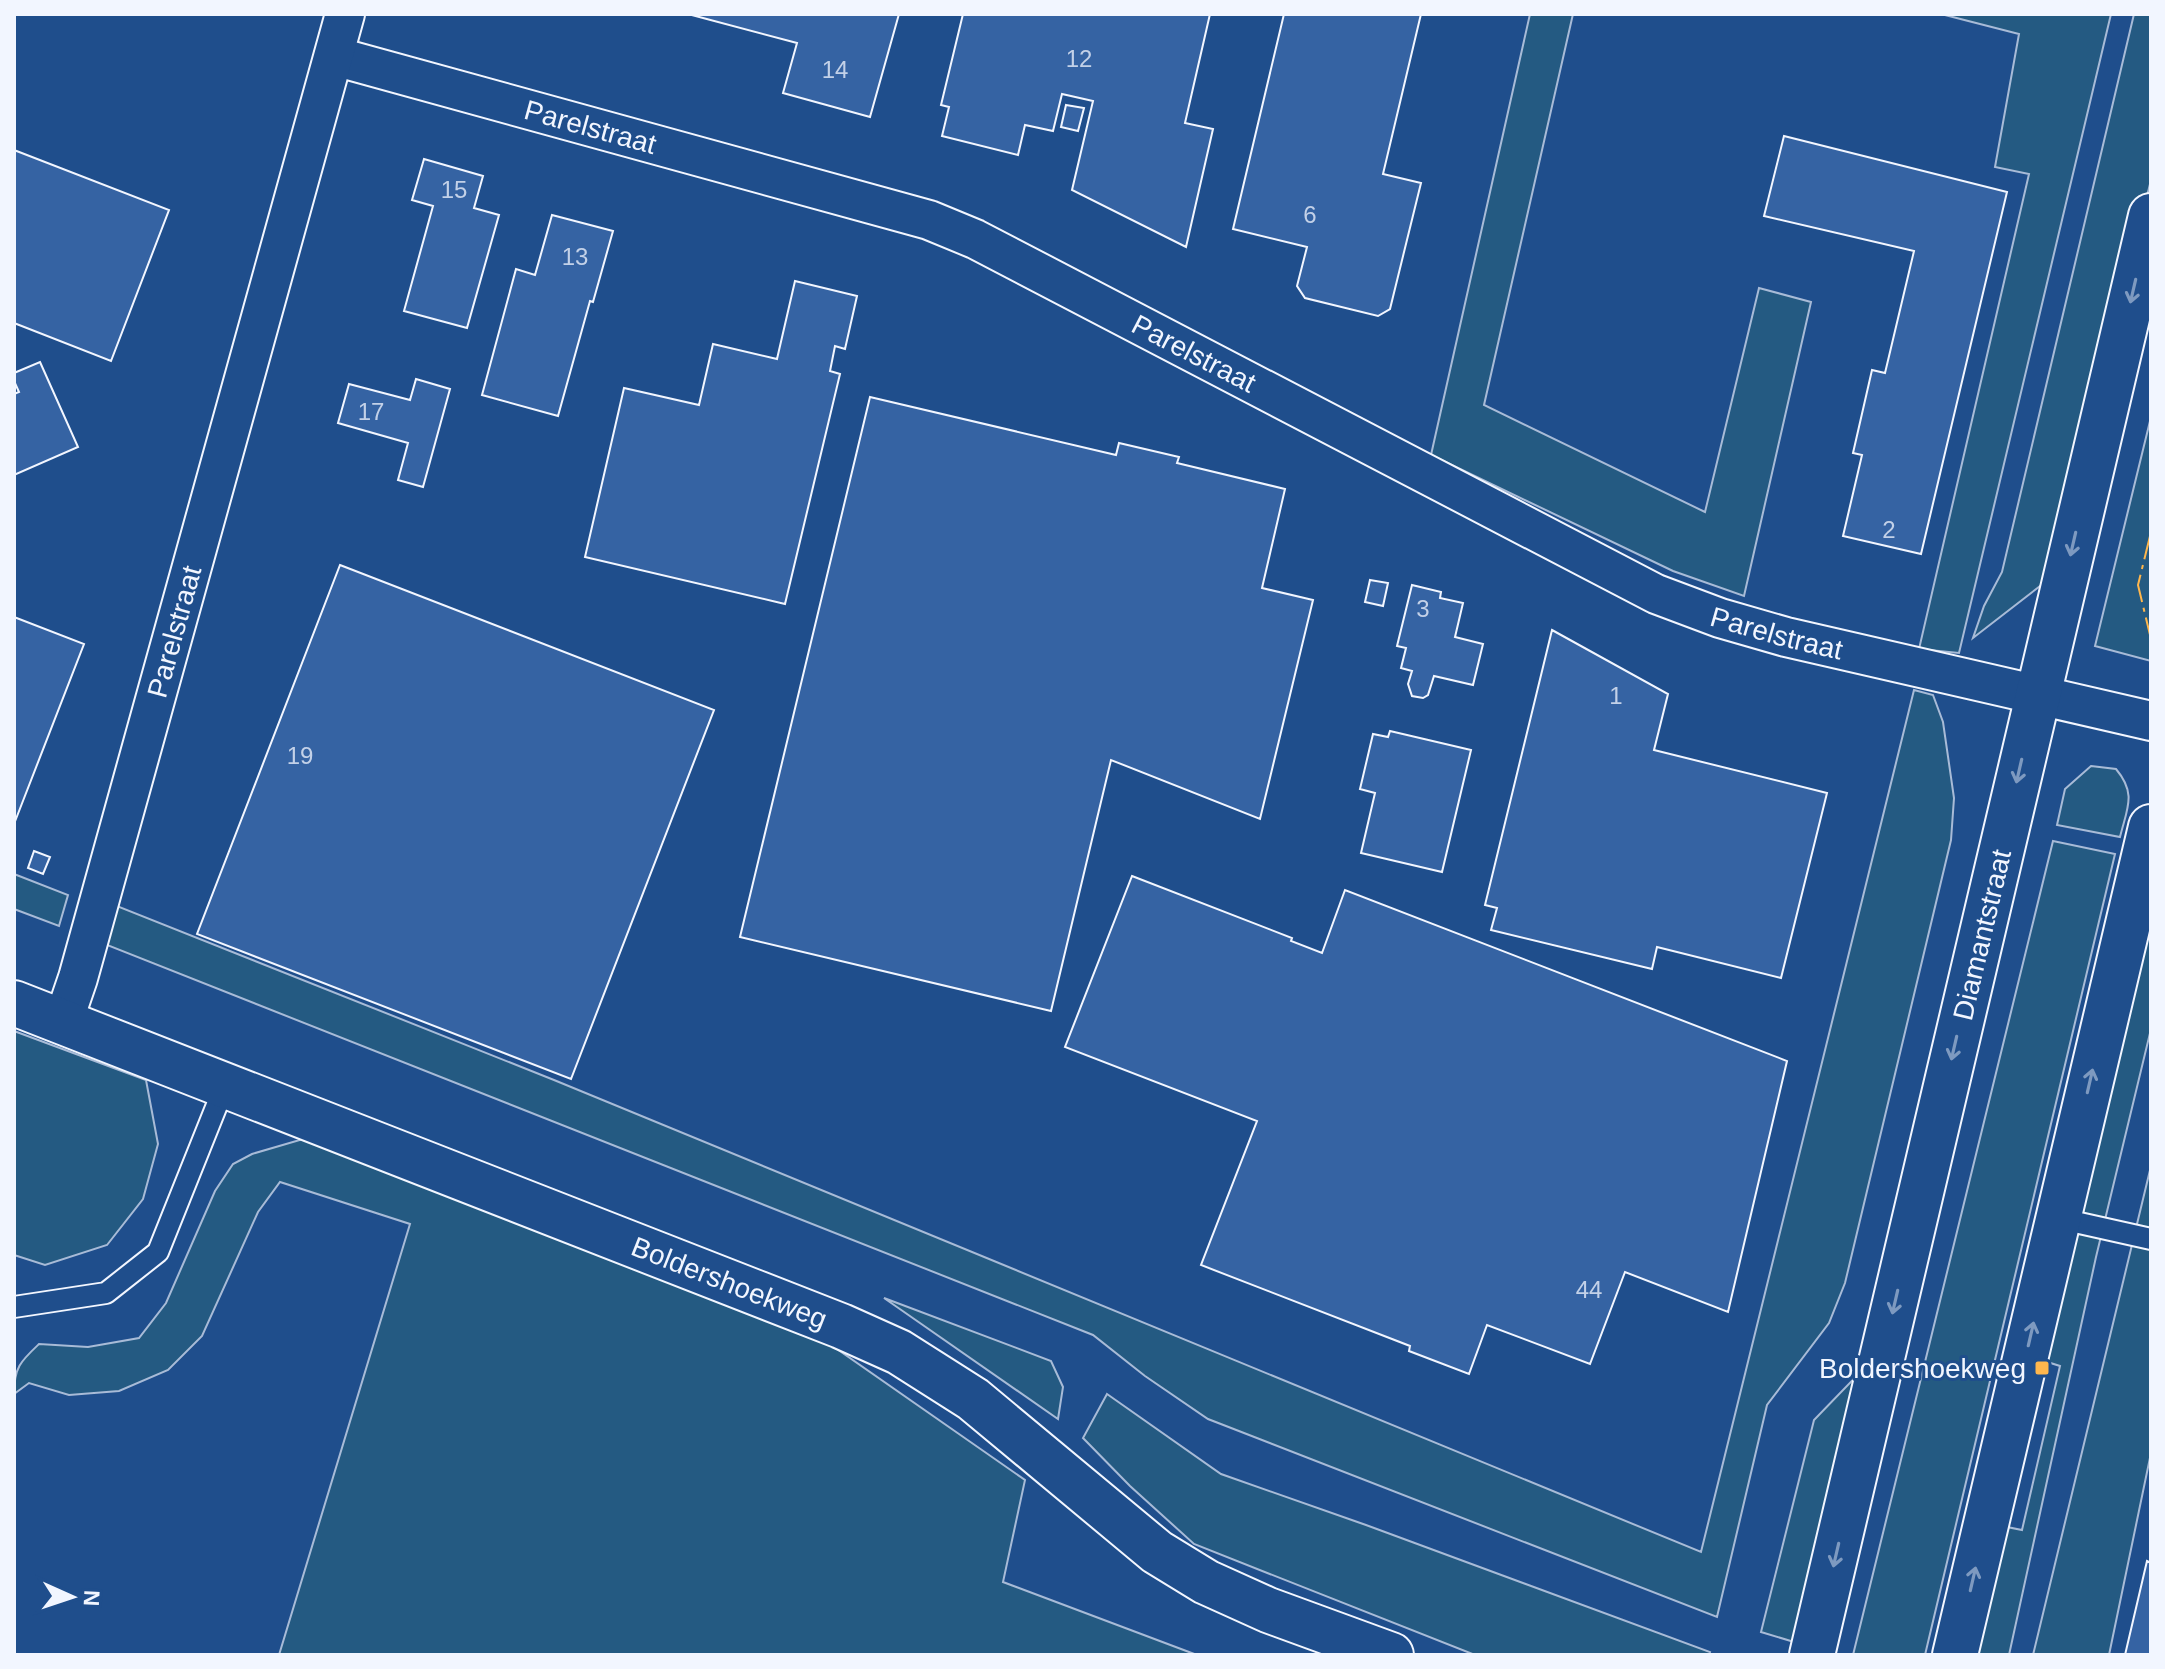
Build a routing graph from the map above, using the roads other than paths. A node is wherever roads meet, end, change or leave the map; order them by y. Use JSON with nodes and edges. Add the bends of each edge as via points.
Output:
{"nodes":[{"id":1,"x":345,"y":14,"type":"edge"},
{"id":2,"x":334,"y":56,"type":"junction"},
{"id":3,"x":2151,"y":216,"type":"edge"},
{"id":4,"x":2037,"y":696,"type":"junction"},
{"id":5,"x":2151,"y":721,"type":"edge"},
{"id":6,"x":2151,"y":827,"type":"edge"},
{"id":7,"x":14,"y":1003,"type":"edge"},
{"id":8,"x":63,"y":1022,"type":"junction"},
{"id":9,"x":225,"y":1085,"type":"junction"},
{"id":10,"x":2057,"y":1218,"type":"junction"},
{"id":11,"x":2151,"y":1239,"type":"edge"},
{"id":12,"x":14,"y":1307,"type":"edge"},
{"id":13,"x":1391,"y":1655,"type":"edge"},
{"id":14,"x":1812,"y":1655,"type":"edge"},
{"id":15,"x":1955,"y":1655,"type":"edge"}],
"edges":[{"from":1,"to":2,"type":"street","name":"Parelstraat"},
{"from":2,"to":4,"type":"street","name":"Parelstraat","via":[[929,220],[975,239],[1656,594],[1786,637]]},
{"from":2,"to":8,"type":"street","name":"Parelstraat"},
{"from":3,"to":4,"type":"main road","name":"Diamantstraat","one_way":true},
{"from":4,"to":5,"type":"street","name":"Parelstraat"},
{"from":4,"to":14,"type":"main road","name":"Diamantstraat","one_way":true},
{"from":10,"to":6,"type":"main road","one_way":true},
{"from":7,"to":8,"type":"main road","name":"Boldershoekweg"},
{"from":8,"to":9,"type":"main road","name":"Boldershoekweg"},
{"from":9,"to":12,"type":"lane","via":[[158,1252],[106,1293]]},
{"from":9,"to":13,"type":"main road","name":"Boldershoekweg","via":[[899,1352],[973,1399],[1157,1552],[1268,1610]]},
{"from":10,"to":11,"type":"lane"},
{"from":15,"to":10,"type":"main road","one_way":true}]}
